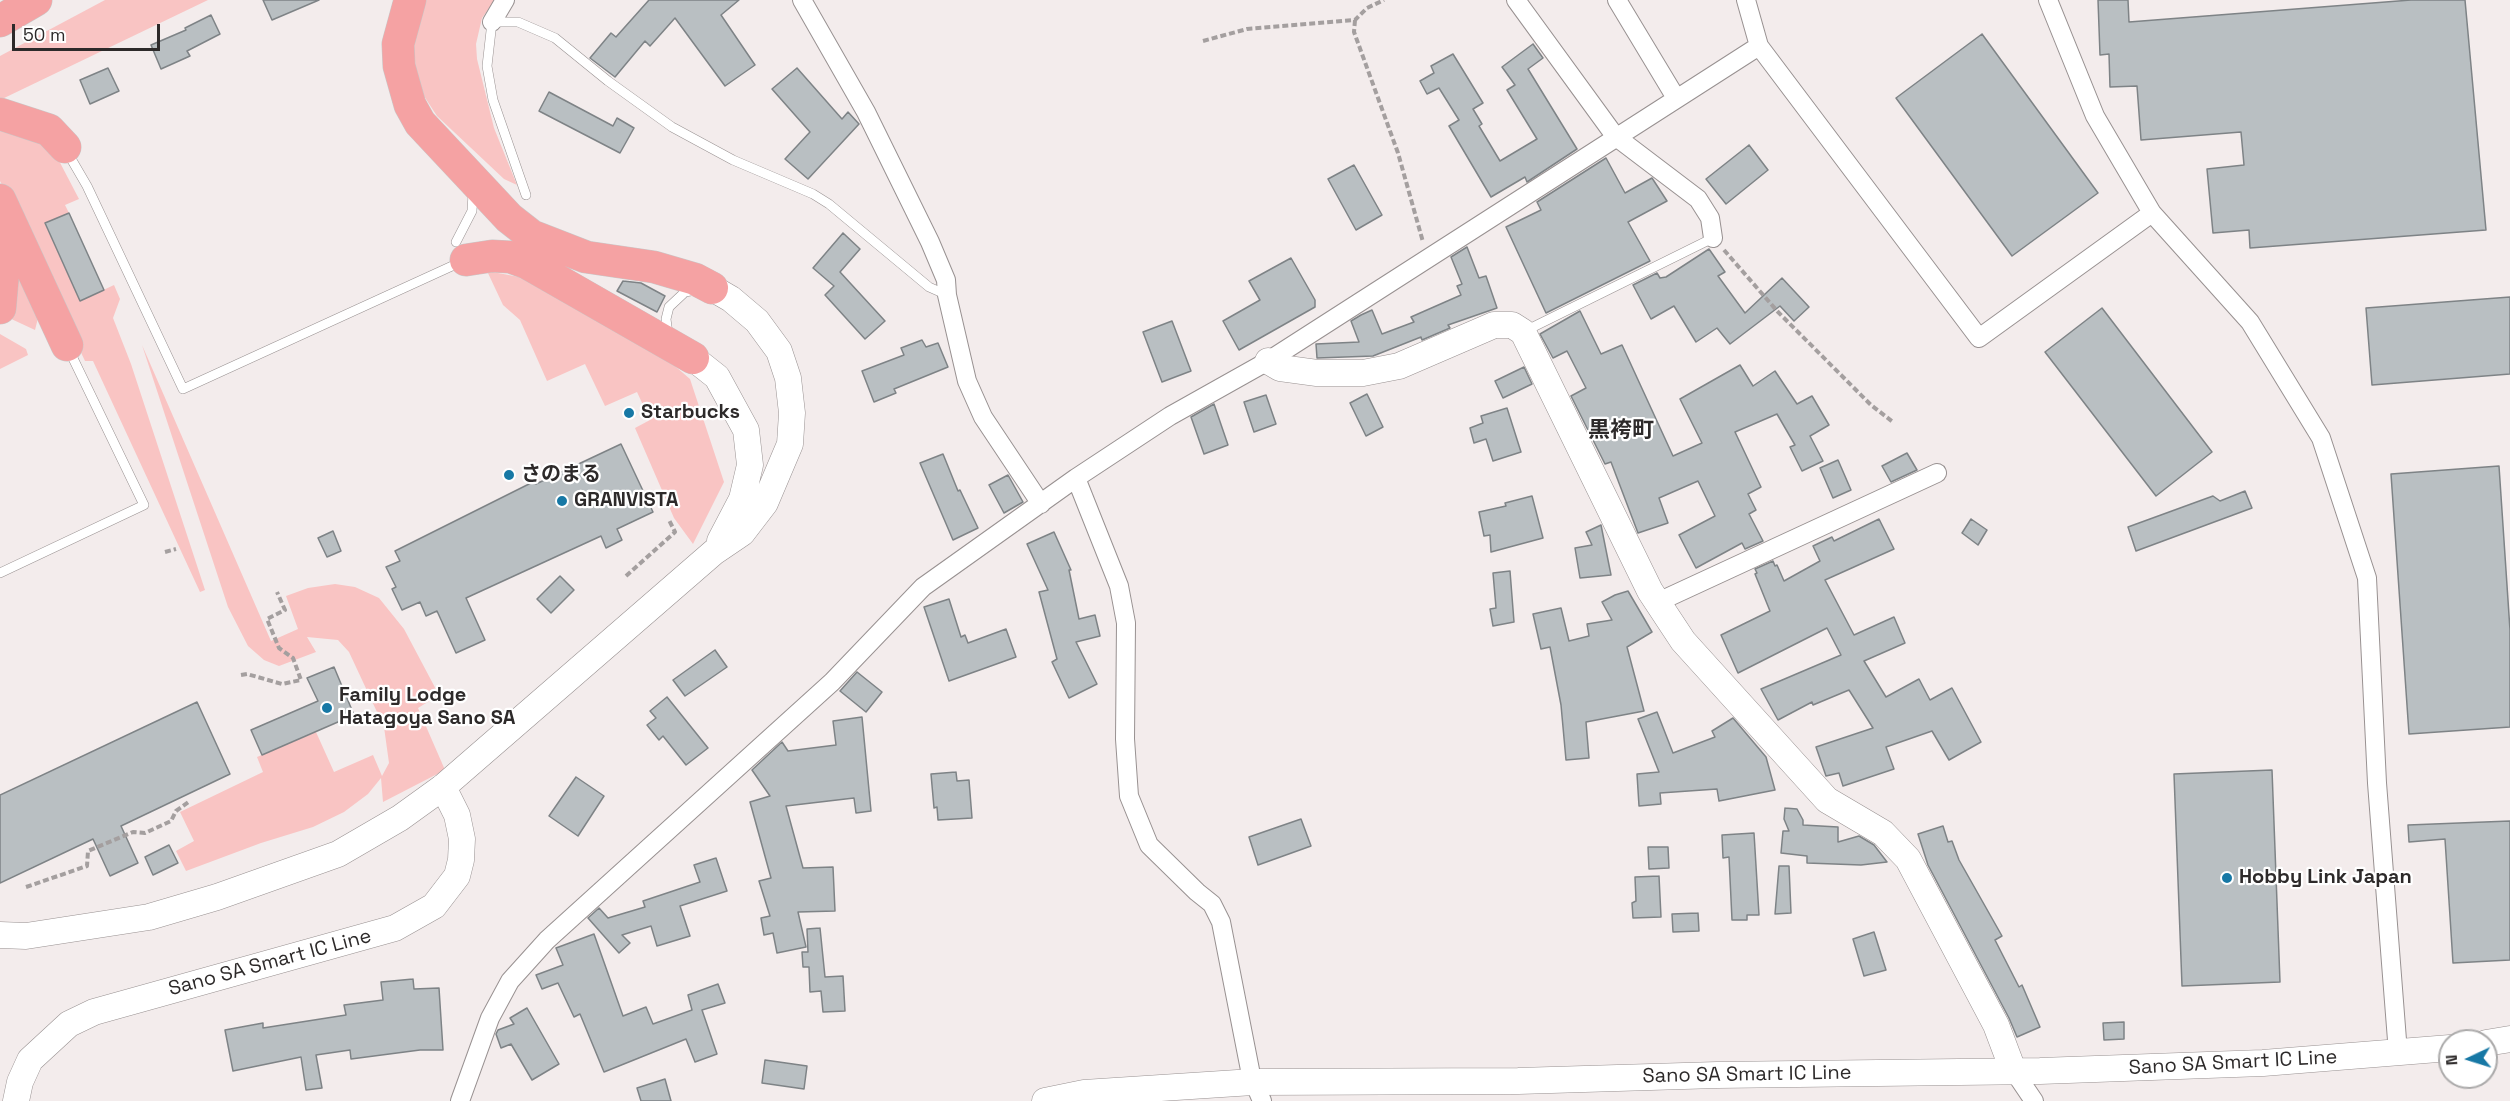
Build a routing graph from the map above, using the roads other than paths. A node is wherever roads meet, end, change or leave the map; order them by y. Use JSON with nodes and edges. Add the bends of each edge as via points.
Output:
{"nodes":[{"id":1,"x":36,"y":0,"type":"edge"},
{"id":2,"x":410,"y":0,"type":"edge"},
{"id":3,"x":504,"y":0,"type":"edge"},
{"id":4,"x":802,"y":0,"type":"edge"},
{"id":5,"x":1516,"y":0,"type":"edge"},
{"id":6,"x":1617,"y":0,"type":"edge"},
{"id":7,"x":1746,"y":0,"type":"edge"},
{"id":8,"x":2048,"y":0,"type":"edge"},
{"id":9,"x":0,"y":21,"type":"edge"},
{"id":10,"x":492,"y":22,"type":"junction"},
{"id":11,"x":1759,"y":46,"type":"junction"},
{"id":12,"x":1676,"y":98,"type":"junction"},
{"id":13,"x":0,"y":114,"type":"edge"},
{"id":14,"x":1615,"y":136,"type":"junction"},
{"id":15,"x":65,"y":147,"type":"joint"},
{"id":16,"x":471,"y":178,"type":"junction"},
{"id":17,"x":526,"y":195,"type":"dead end"},
{"id":18,"x":0,"y":200,"type":"edge"},
{"id":19,"x":2152,"y":213,"type":"junction"},
{"id":20,"x":1713,"y":238,"type":"joint"},
{"id":21,"x":0,"y":248,"type":"edge"},
{"id":22,"x":461,"y":251,"type":"junction"},
{"id":23,"x":712,"y":288,"type":"junction"},
{"id":24,"x":947,"y":295,"type":"junction"},
{"id":25,"x":0,"y":308,"type":"edge"},
{"id":26,"x":1523,"y":332,"type":"junction"},
{"id":27,"x":67,"y":345,"type":"joint"},
{"id":28,"x":684,"y":352,"type":"junction"},
{"id":29,"x":1268,"y":361,"type":"junction"},
{"id":30,"x":1937,"y":473,"type":"dead end"},
{"id":31,"x":1076,"y":478,"type":"junction"},
{"id":32,"x":1041,"y":504,"type":"junction"},
{"id":33,"x":714,"y":552,"type":"junction"},
{"id":34,"x":0,"y":573,"type":"edge"},
{"id":35,"x":1658,"y":603,"type":"junction"},
{"id":36,"x":443,"y":787,"type":"junction"},
{"id":37,"x":0,"y":936,"type":"edge"},
{"id":38,"x":2438,"y":1049,"type":"edge"},
{"id":39,"x":2398,"y":1053,"type":"junction"},
{"id":40,"x":2013,"y":1070,"type":"junction"},
{"id":41,"x":1258,"y":1092,"type":"edge"},
{"id":42,"x":16,"y":1101,"type":"edge"},
{"id":43,"x":460,"y":1101,"type":"edge"},
{"id":44,"x":1045,"y":1101,"type":"edge"},
{"id":45,"x":2034,"y":1101,"type":"edge"}],
"edges":[{"from":1,"to":9,"type":"highway"},
{"from":2,"to":16,"type":"highway","via":[[398,44],[399,66],[410,105],[420,123]]},
{"from":3,"to":10,"type":"street"},
{"from":4,"to":24,"type":"street","via":[[866,112],[925,232],[946,280]]},
{"from":5,"to":14,"type":"street"},
{"from":6,"to":12,"type":"street"},
{"from":7,"to":11,"type":"street"},
{"from":8,"to":19,"type":"street","via":[[2095,116]]},
{"from":10,"to":17,"type":"lane","via":[[487,66],[493,100]]},
{"from":10,"to":24,"type":"lane","via":[[518,22],[555,38],[672,127],[733,160],[821,199],[929,287]]},
{"from":11,"to":12,"type":"street"},
{"from":11,"to":19,"type":"street","via":[[1979,338]]},
{"from":12,"to":14,"type":"street"},
{"from":13,"to":15,"type":"highway","via":[[49,130]]},
{"from":14,"to":20,"type":"street","via":[[1698,199],[1710,218]]},
{"from":14,"to":29,"type":"street"},
{"from":15,"to":22,"type":"lane","via":[[183,389]]},
{"from":16,"to":22,"type":"lane","via":[[474,199]]},
{"from":16,"to":23,"type":"highway","via":[[532,236],[586,257],[654,267]]},
{"from":18,"to":27,"type":"highway"},
{"from":19,"to":39,"type":"street","via":[[2250,322],[2321,438],[2367,578],[2377,783]]},
{"from":20,"to":26,"type":"lane"},
{"from":21,"to":25,"type":"highway"},
{"from":22,"to":28,"type":"highway","via":[[527,263]]},
{"from":23,"to":28,"type":"lane","via":[[685,292],[669,308],[666,330]]},
{"from":23,"to":33,"type":"main road","via":[[757,321],[779,351],[788,378],[792,413],[790,444],[765,503],[742,532]]},
{"from":24,"to":32,"type":"street","via":[[967,381],[983,417]]},
{"from":26,"to":29,"type":"main road","via":[[1512,325],[1494,325],[1399,366],[1363,374],[1317,374],[1280,368]]},
{"from":26,"to":35,"type":"main road"},
{"from":27,"to":34,"type":"lane","via":[[144,505]]},
{"from":28,"to":33,"type":"main road","via":[[717,377],[746,430],[750,465],[742,499]]},
{"from":29,"to":31,"type":"street","via":[[1170,416]]},
{"from":30,"to":35,"type":"street"},
{"from":31,"to":32,"type":"street"},
{"from":31,"to":41,"type":"street","via":[[1119,586],[1126,623],[1125,739],[1129,796],[1149,845],[1212,904],[1221,922]]},
{"from":32,"to":43,"type":"street","via":[[923,587],[832,682],[547,940],[510,981],[490,1018]]},
{"from":33,"to":36,"type":"main road"},
{"from":35,"to":40,"type":"main road","via":[[1683,641],[1827,800],[1883,833],[1908,859],[1996,1026]]},
{"from":36,"to":37,"type":"main road","via":[[400,818],[338,854],[217,897],[149,916],[26,936]]},
{"from":36,"to":42,"type":"main road","name":"Sano SA Smart IC Line","via":[[457,815],[461,860],[457,876],[434,906],[375,935],[94,1012],[69,1024],[30,1060]]},
{"from":38,"to":39,"type":"main road","name":"Sano SA Smart IC Line"},
{"from":39,"to":40,"type":"main road","name":"Sano SA Smart IC Line","via":[[2263,1064]]},
{"from":40,"to":41,"type":"main road","name":"Sano SA Smart IC Line","via":[[1518,1081]]},
{"from":40,"to":45,"type":"street"},
{"from":41,"to":44,"type":"main road","name":"Sano SA Smart IC Line","via":[[1084,1093]]}]}
